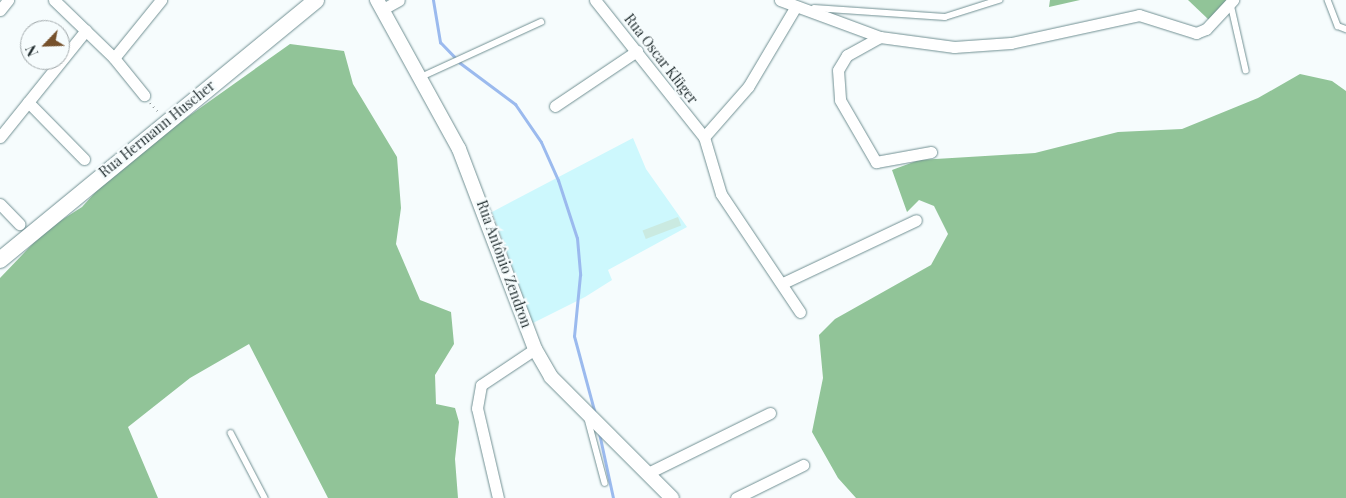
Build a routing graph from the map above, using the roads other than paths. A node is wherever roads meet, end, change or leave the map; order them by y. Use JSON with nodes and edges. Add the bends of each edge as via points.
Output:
{"nodes":[{"id":1,"x":8,"y":0,"type":"edge"},
{"id":2,"x":54,"y":0,"type":"edge"},
{"id":3,"x":161,"y":0,"type":"edge"},
{"id":4,"x":316,"y":0,"type":"edge"},
{"id":5,"x":399,"y":0,"type":"edge"},
{"id":6,"x":595,"y":0,"type":"edge"},
{"id":7,"x":780,"y":0,"type":"edge"},
{"id":8,"x":999,"y":0,"type":"edge"},
{"id":9,"x":1328,"y":0,"type":"edge"},
{"id":10,"x":1232,"y":2,"type":"edge"},
{"id":11,"x":380,"y":4,"type":"edge"},
{"id":12,"x":795,"y":8,"type":"junction"},
{"id":13,"x":0,"y":10,"type":"edge"},
{"id":14,"x":542,"y":22,"type":"dead end"},
{"id":15,"x":86,"y":30,"type":"junction"},
{"id":16,"x":1346,"y":30,"type":"edge"},
{"id":17,"x":880,"y":37,"type":"junction"},
{"id":18,"x":637,"y":51,"type":"junction"},
{"id":19,"x":114,"y":58,"type":"junction"},
{"id":20,"x":1246,"y":70,"type":"dead end"},
{"id":21,"x":421,"y":77,"type":"junction"},
{"id":22,"x":144,"y":94,"type":"road end"},
{"id":23,"x":28,"y":102,"type":"junction"},
{"id":24,"x":555,"y":106,"type":"dead end"},
{"id":25,"x":0,"y":137,"type":"edge"},
{"id":26,"x":704,"y":137,"type":"junction"},
{"id":27,"x":931,"y":152,"type":"dead end"},
{"id":28,"x":84,"y":159,"type":"dead end"},
{"id":29,"x":0,"y":204,"type":"edge"},
{"id":30,"x":916,"y":220,"type":"dead end"},
{"id":31,"x":19,"y":224,"type":"dead end"},
{"id":32,"x":0,"y":260,"type":"edge"},
{"id":33,"x":783,"y":283,"type":"junction"},
{"id":34,"x":800,"y":312,"type":"dead end"},
{"id":35,"x":535,"y":349,"type":"junction"},
{"id":36,"x":770,"y":413,"type":"dead end"},
{"id":37,"x":593,"y":416,"type":"junction"},
{"id":38,"x":231,"y":433,"type":"dead end"},
{"id":39,"x":803,"y":465,"type":"dead end"},
{"id":40,"x":648,"y":473,"type":"junction"},
{"id":41,"x":605,"y":483,"type":"dead end"},
{"id":42,"x":265,"y":498,"type":"edge"},
{"id":43,"x":498,"y":498,"type":"edge"},
{"id":44,"x":672,"y":498,"type":"edge"},
{"id":45,"x":736,"y":498,"type":"edge"}],
"edges":[{"from":1,"to":13,"type":"street"},
{"from":2,"to":15,"type":"street"},
{"from":3,"to":19,"type":"street"},
{"from":4,"to":32,"type":"main road","name":"Rua Hermann Huscher"},
{"from":5,"to":11,"type":"street"},
{"from":6,"to":18,"type":"street","name":"Rua Oscar Klüger"},
{"from":7,"to":12,"type":"street"},
{"from":8,"to":12,"type":"lane","via":[[944,17]]},
{"from":9,"to":16,"type":"lane","via":[[1338,26]]},
{"from":10,"to":17,"type":"street","via":[[1196,33],[1139,15],[1011,43],[954,47]]},
{"from":10,"to":20,"type":"lane"},
{"from":11,"to":21,"type":"street","name":"Rua Antônio Zendron"},
{"from":12,"to":17,"type":"street"},
{"from":12,"to":26,"type":"street","via":[[748,87]]},
{"from":14,"to":21,"type":"lane"},
{"from":15,"to":19,"type":"street"},
{"from":15,"to":23,"type":"street"},
{"from":17,"to":27,"type":"street","via":[[847,55],[838,70],[840,100],[876,162]]},
{"from":18,"to":24,"type":"street"},
{"from":18,"to":26,"type":"street","name":"Rua Oscar Klüger"},
{"from":19,"to":22,"type":"street"},
{"from":21,"to":35,"type":"street","name":"Rua Antônio Zendron","via":[[473,181]]},
{"from":23,"to":25,"type":"street"},
{"from":23,"to":28,"type":"street"},
{"from":26,"to":33,"type":"street","via":[[721,194]]},
{"from":29,"to":31,"type":"street"},
{"from":30,"to":33,"type":"street"},
{"from":33,"to":34,"type":"street"},
{"from":35,"to":37,"type":"street","name":"Rua Antônio Zendron","via":[[560,388]]},
{"from":35,"to":43,"type":"street","via":[[481,385],[478,408]]},
{"from":36,"to":40,"type":"street"},
{"from":37,"to":40,"type":"street","name":"Rua Antônio Zendron"},
{"from":37,"to":41,"type":"lane"},
{"from":38,"to":42,"type":"lane"},
{"from":39,"to":45,"type":"street"},
{"from":40,"to":44,"type":"street","name":"Rua Antônio Zendron"}]}
